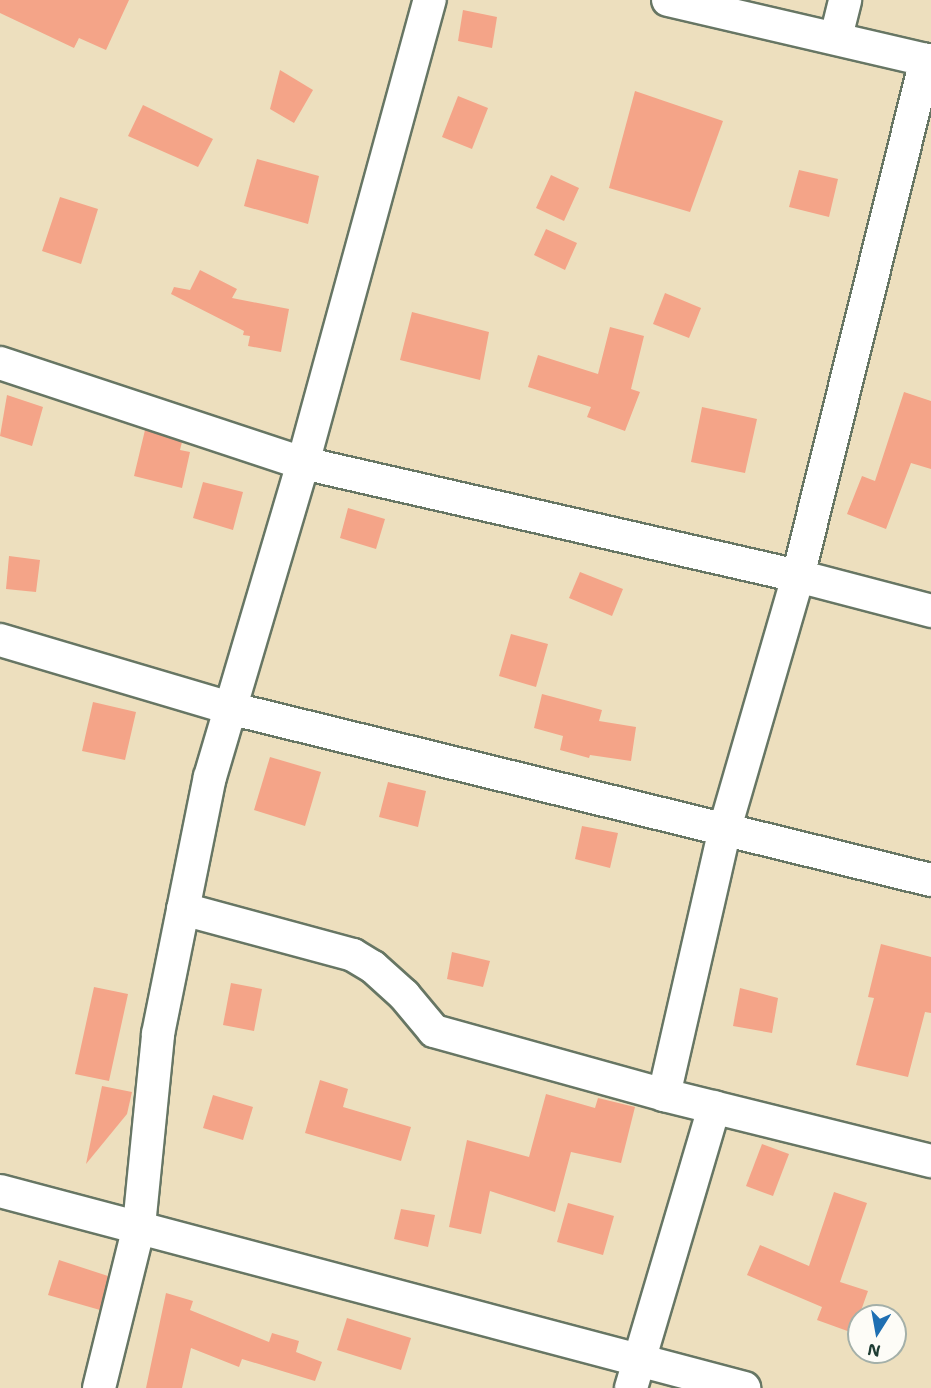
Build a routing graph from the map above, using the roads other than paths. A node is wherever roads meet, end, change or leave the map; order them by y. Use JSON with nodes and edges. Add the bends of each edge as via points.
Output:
{"nodes":[{"id":1,"x":430,"y":0,"type":"edge"},
{"id":2,"x":668,"y":0,"type":"edge"},
{"id":3,"x":845,"y":0,"type":"edge"},
{"id":4,"x":836,"y":37,"type":"junction"},
{"id":5,"x":929,"y":60,"type":"edge"},
{"id":6,"x":0,"y":363,"type":"edge"},
{"id":7,"x":303,"y":463,"type":"junction"},
{"id":8,"x":798,"y":576,"type":"junction"},
{"id":9,"x":931,"y":611,"type":"edge"},
{"id":10,"x":0,"y":640,"type":"edge"},
{"id":11,"x":229,"y":708,"type":"junction"},
{"id":12,"x":725,"y":828,"type":"junction"},
{"id":13,"x":931,"y":880,"type":"edge"},
{"id":14,"x":183,"y":909,"type":"junction"},
{"id":15,"x":664,"y":1095,"type":"junction"},
{"id":16,"x":714,"y":1107,"type":"junction"},
{"id":17,"x":931,"y":1161,"type":"edge"},
{"id":18,"x":0,"y":1191,"type":"edge"},
{"id":19,"x":139,"y":1226,"type":"junction"},
{"id":20,"x":635,"y":1373,"type":"edge"},
{"id":21,"x":99,"y":1388,"type":"edge"},
{"id":22,"x":744,"y":1388,"type":"edge"}],
"edges":[{"from":1,"to":7,"type":"street"},
{"from":2,"to":4,"type":"street"},
{"from":3,"to":4,"type":"street"},
{"from":4,"to":5,"type":"street"},
{"from":5,"to":8,"type":"street"},
{"from":6,"to":7,"type":"street"},
{"from":7,"to":8,"type":"street"},
{"from":7,"to":11,"type":"street"},
{"from":8,"to":9,"type":"street"},
{"from":8,"to":12,"type":"street"},
{"from":10,"to":11,"type":"street"},
{"from":11,"to":12,"type":"street"},
{"from":11,"to":14,"type":"street","via":[[210,777]]},
{"from":12,"to":13,"type":"street"},
{"from":12,"to":15,"type":"street"},
{"from":14,"to":15,"type":"street","via":[[353,955],[404,995],[434,1031]]},
{"from":14,"to":19,"type":"street","via":[[158,1034]]},
{"from":15,"to":16,"type":"street"},
{"from":16,"to":17,"type":"street"},
{"from":16,"to":20,"type":"street"},
{"from":18,"to":19,"type":"street"},
{"from":19,"to":20,"type":"street"},
{"from":19,"to":21,"type":"street"},
{"from":20,"to":22,"type":"street"}]}
